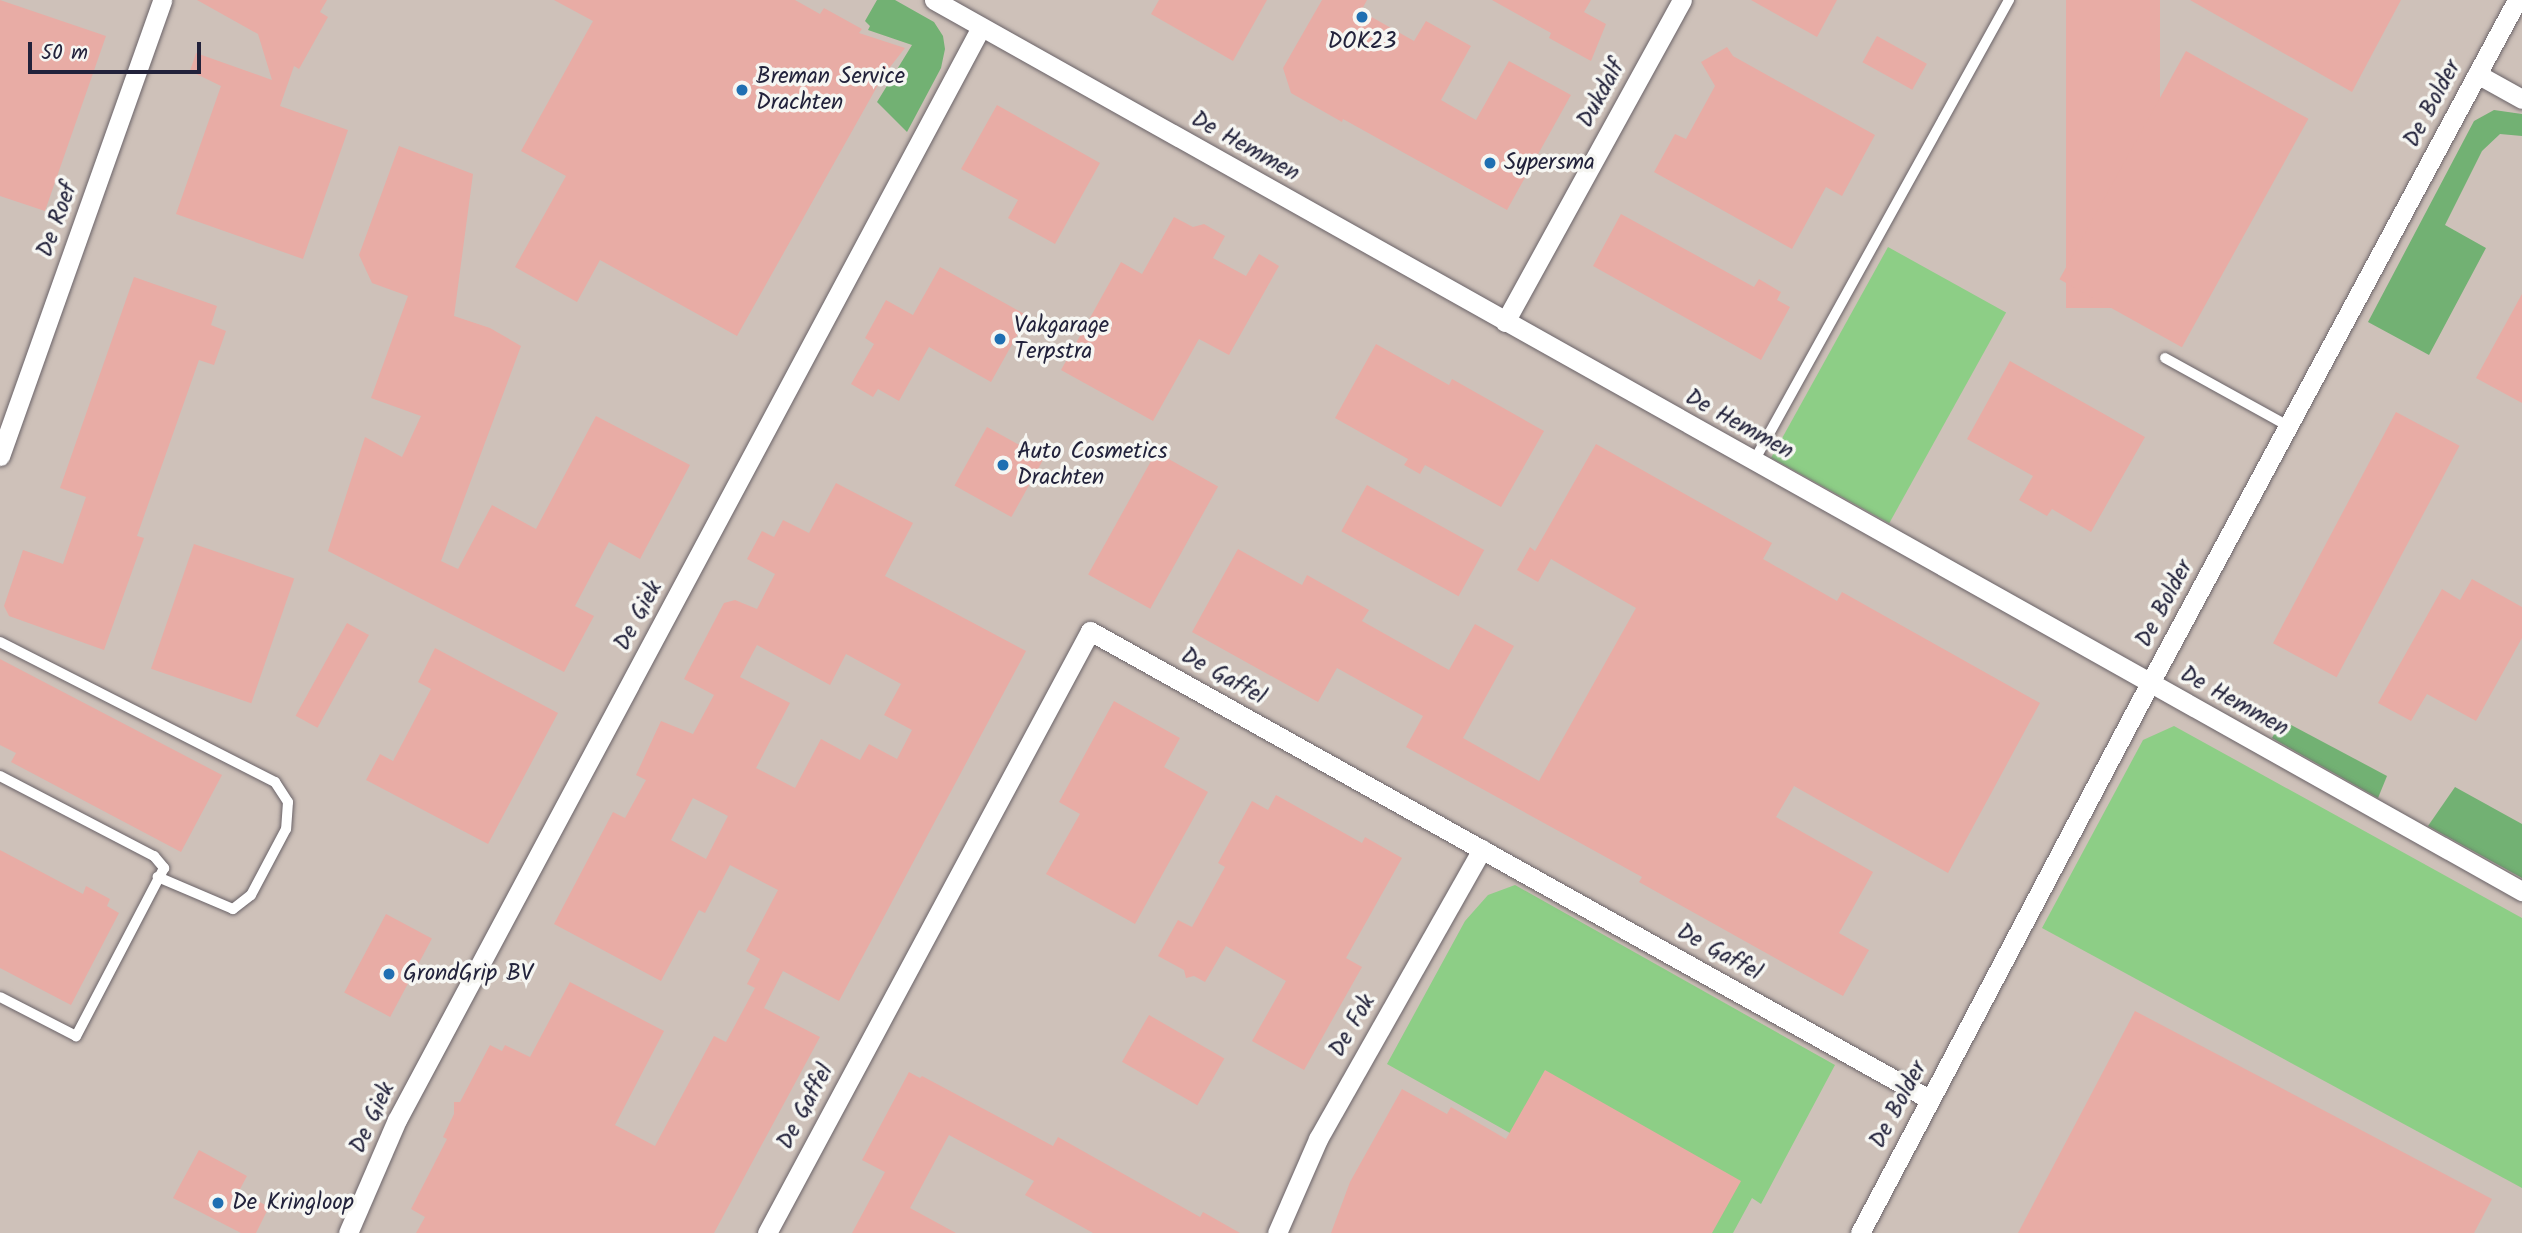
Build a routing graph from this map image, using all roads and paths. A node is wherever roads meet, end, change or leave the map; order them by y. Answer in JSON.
{"nodes":[{"id":1,"x":162,"y":0,"type":"edge"},
{"id":2,"x":933,"y":0,"type":"edge"},
{"id":3,"x":1682,"y":0,"type":"edge"},
{"id":4,"x":2009,"y":0,"type":"edge"},
{"id":5,"x":2517,"y":0,"type":"edge"},
{"id":6,"x":981,"y":27,"type":"junction"},
{"id":7,"x":2477,"y":74,"type":"junction"},
{"id":8,"x":2522,"y":99,"type":"edge"},
{"id":9,"x":1505,"y":322,"type":"junction"},
{"id":10,"x":2165,"y":358,"type":"dead end"},
{"id":11,"x":2288,"y":426,"type":"junction"},
{"id":12,"x":0,"y":456,"type":"edge"},
{"id":13,"x":1754,"y":461,"type":"junction"},
{"id":14,"x":0,"y":642,"type":"edge"},
{"id":15,"x":2150,"y":682,"type":"junction"},
{"id":16,"x":0,"y":776,"type":"edge"},
{"id":17,"x":1482,"y":849,"type":"junction"},
{"id":18,"x":158,"y":877,"type":"junction"},
{"id":19,"x":2522,"y":891,"type":"edge"},
{"id":20,"x":0,"y":997,"type":"edge"},
{"id":21,"x":1930,"y":1099,"type":"junction"},
{"id":22,"x":348,"y":1233,"type":"edge"},
{"id":23,"x":767,"y":1233,"type":"edge"},
{"id":24,"x":1277,"y":1233,"type":"edge"},
{"id":25,"x":1860,"y":1233,"type":"edge"}],
"edges":[{"from":1,"to":12,"type":"street","name":"De Roef"},
{"from":2,"to":6,"type":"street","name":"De Hemmen"},
{"from":3,"to":9,"type":"street","name":"Dukdalf"},
{"from":4,"to":13,"type":"lane"},
{"from":5,"to":7,"type":"street","name":"De Bolder"},
{"from":6,"to":9,"type":"street","name":"De Hemmen"},
{"from":6,"to":22,"type":"street","name":"De Giek"},
{"from":7,"to":8,"type":"street"},
{"from":7,"to":11,"type":"street","name":"De Bolder"},
{"from":9,"to":13,"type":"street","name":"De Hemmen"},
{"from":10,"to":11,"type":"lane"},
{"from":11,"to":15,"type":"street","name":"De Bolder"},
{"from":13,"to":15,"type":"street","name":"De Hemmen"},
{"from":14,"to":18,"type":"lane"},
{"from":15,"to":19,"type":"street","name":"De Hemmen"},
{"from":15,"to":21,"type":"street","name":"De Bolder"},
{"from":16,"to":18,"type":"lane"},
{"from":17,"to":21,"type":"street","name":"De Gaffel"},
{"from":17,"to":23,"type":"street","name":"De Gaffel"},
{"from":17,"to":24,"type":"street","name":"De Fok"},
{"from":18,"to":20,"type":"lane"},
{"from":21,"to":25,"type":"street","name":"De Bolder"}]}
